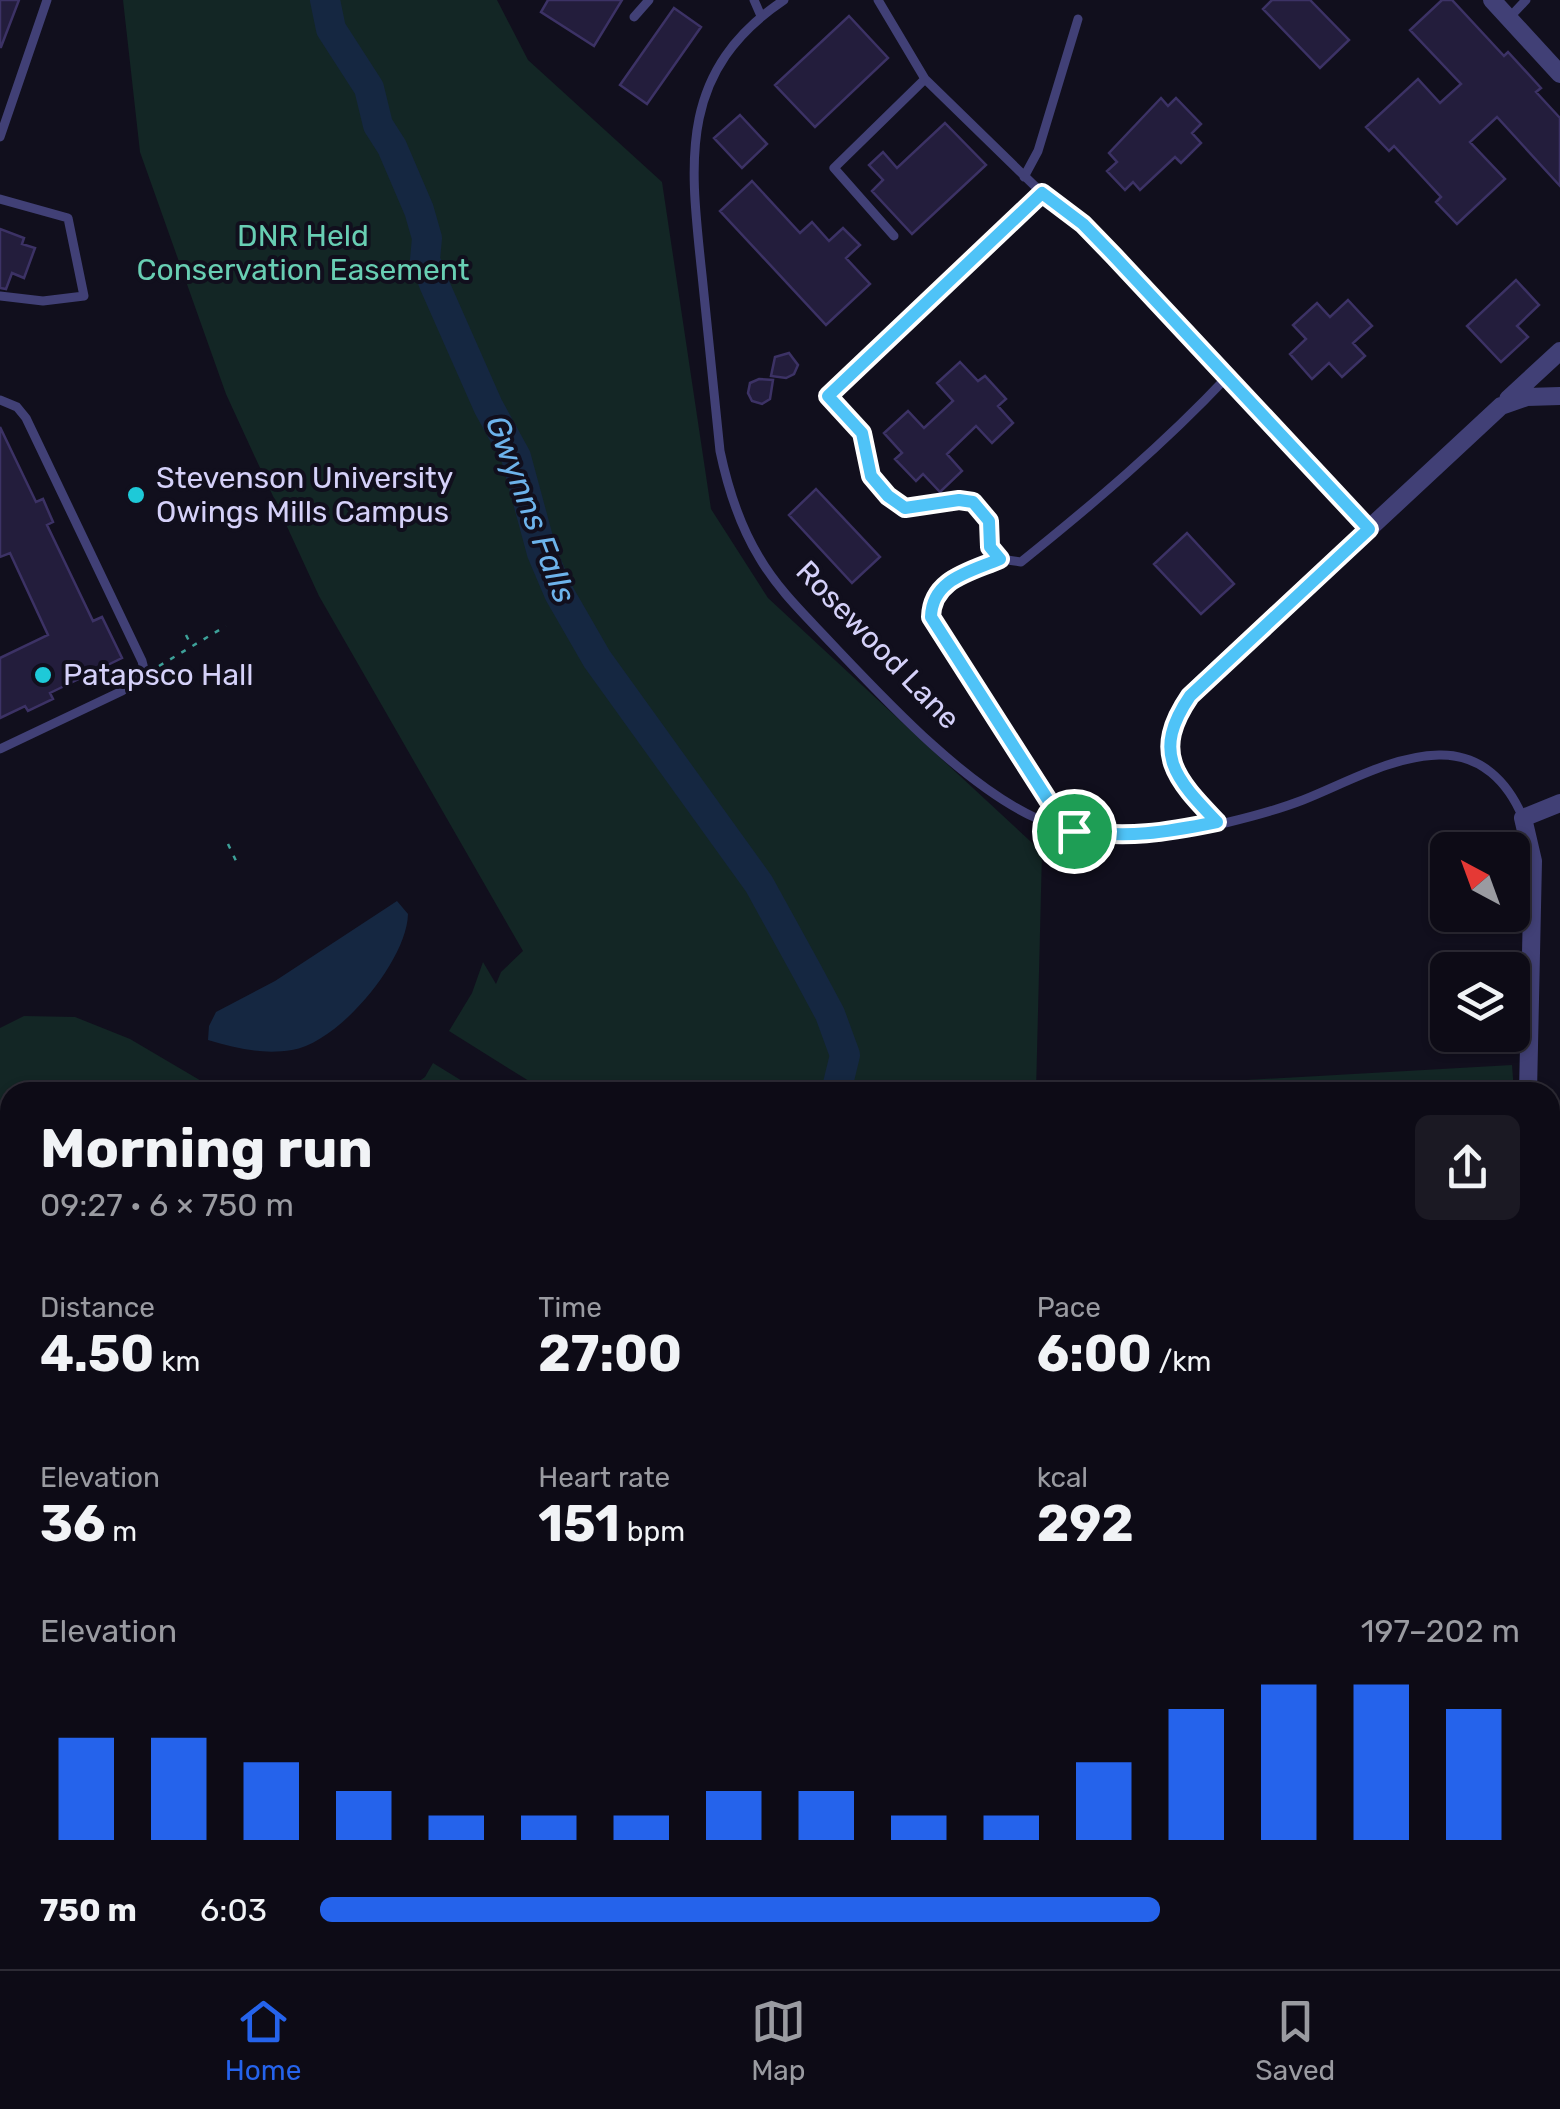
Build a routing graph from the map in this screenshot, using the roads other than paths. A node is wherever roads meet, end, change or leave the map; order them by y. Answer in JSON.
{"nodes":[{"id":1,"x":47,"y":0,"type":"edge"},
{"id":2,"x":650,"y":0,"type":"edge"},
{"id":3,"x":754,"y":0,"type":"edge"},
{"id":4,"x":784,"y":0,"type":"edge"},
{"id":5,"x":878,"y":0,"type":"edge"},
{"id":6,"x":1492,"y":0,"type":"edge"},
{"id":7,"x":1526,"y":0,"type":"edge"},
{"id":8,"x":761,"y":16,"type":"junction"},
{"id":9,"x":634,"y":17,"type":"dead end"},
{"id":10,"x":1510,"y":18,"type":"junction"},
{"id":11,"x":1078,"y":19,"type":"dead end"},
{"id":12,"x":1558,"y":69,"type":"edge"},
{"id":13,"x":925,"y":79,"type":"junction"},
{"id":14,"x":0,"y":137,"type":"edge"},
{"id":15,"x":1024,"y":177,"type":"junction"},
{"id":16,"x":1042,"y":193,"type":"junction"},
{"id":17,"x":0,"y":199,"type":"edge"},
{"id":18,"x":894,"y":236,"type":"dead end"},
{"id":19,"x":0,"y":296,"type":"edge"},
{"id":20,"x":1560,"y":351,"type":"edge"},
{"id":21,"x":1227,"y":378,"type":"junction"},
{"id":22,"x":1560,"y":396,"type":"edge"},
{"id":23,"x":0,"y":400,"type":"edge"},
{"id":24,"x":1500,"y":406,"type":"junction"},
{"id":25,"x":1369,"y":529,"type":"junction"},
{"id":26,"x":1000,"y":559,"type":"junction"},
{"id":27,"x":0,"y":749,"type":"edge"},
{"id":28,"x":1560,"y":803,"type":"edge"},
{"id":29,"x":1523,"y":818,"type":"junction"},
{"id":30,"x":1217,"y":822,"type":"junction"},
{"id":31,"x":1074,"y":831,"type":"junction"},
{"id":32,"x":1528,"y":1082,"type":"edge"}],
"edges":[{"from":1,"to":14,"type":"lane"},
{"from":2,"to":9,"type":"lane"},
{"from":3,"to":8,"type":"lane"},
{"from":4,"to":8,"type":"lane","name":"Rosewood Lane"},
{"from":5,"to":13,"type":"lane"},
{"from":6,"to":10,"type":"street"},
{"from":7,"to":10,"type":"lane"},
{"from":8,"to":31,"type":"lane","name":"Rosewood Lane"},
{"from":10,"to":12,"type":"street"},
{"from":11,"to":15,"type":"lane"},
{"from":13,"to":15,"type":"lane"},
{"from":13,"to":18,"type":"lane"},
{"from":15,"to":16,"type":"lane"},
{"from":16,"to":21,"type":"lane"},
{"from":16,"to":26,"type":"lane"},
{"from":17,"to":19,"type":"lane"},
{"from":20,"to":24,"type":"street"},
{"from":21,"to":25,"type":"lane"},
{"from":21,"to":26,"type":"lane"},
{"from":22,"to":24,"type":"street"},
{"from":23,"to":27,"type":"lane"},
{"from":24,"to":25,"type":"street"},
{"from":25,"to":30,"type":"street"},
{"from":26,"to":31,"type":"lane"},
{"from":28,"to":29,"type":"street"},
{"from":29,"to":30,"type":"lane","name":"Rosewood Lane"},
{"from":29,"to":32,"type":"street","name":"Rosewood Lane"},
{"from":30,"to":31,"type":"lane","name":"Rosewood Lane"}]}
